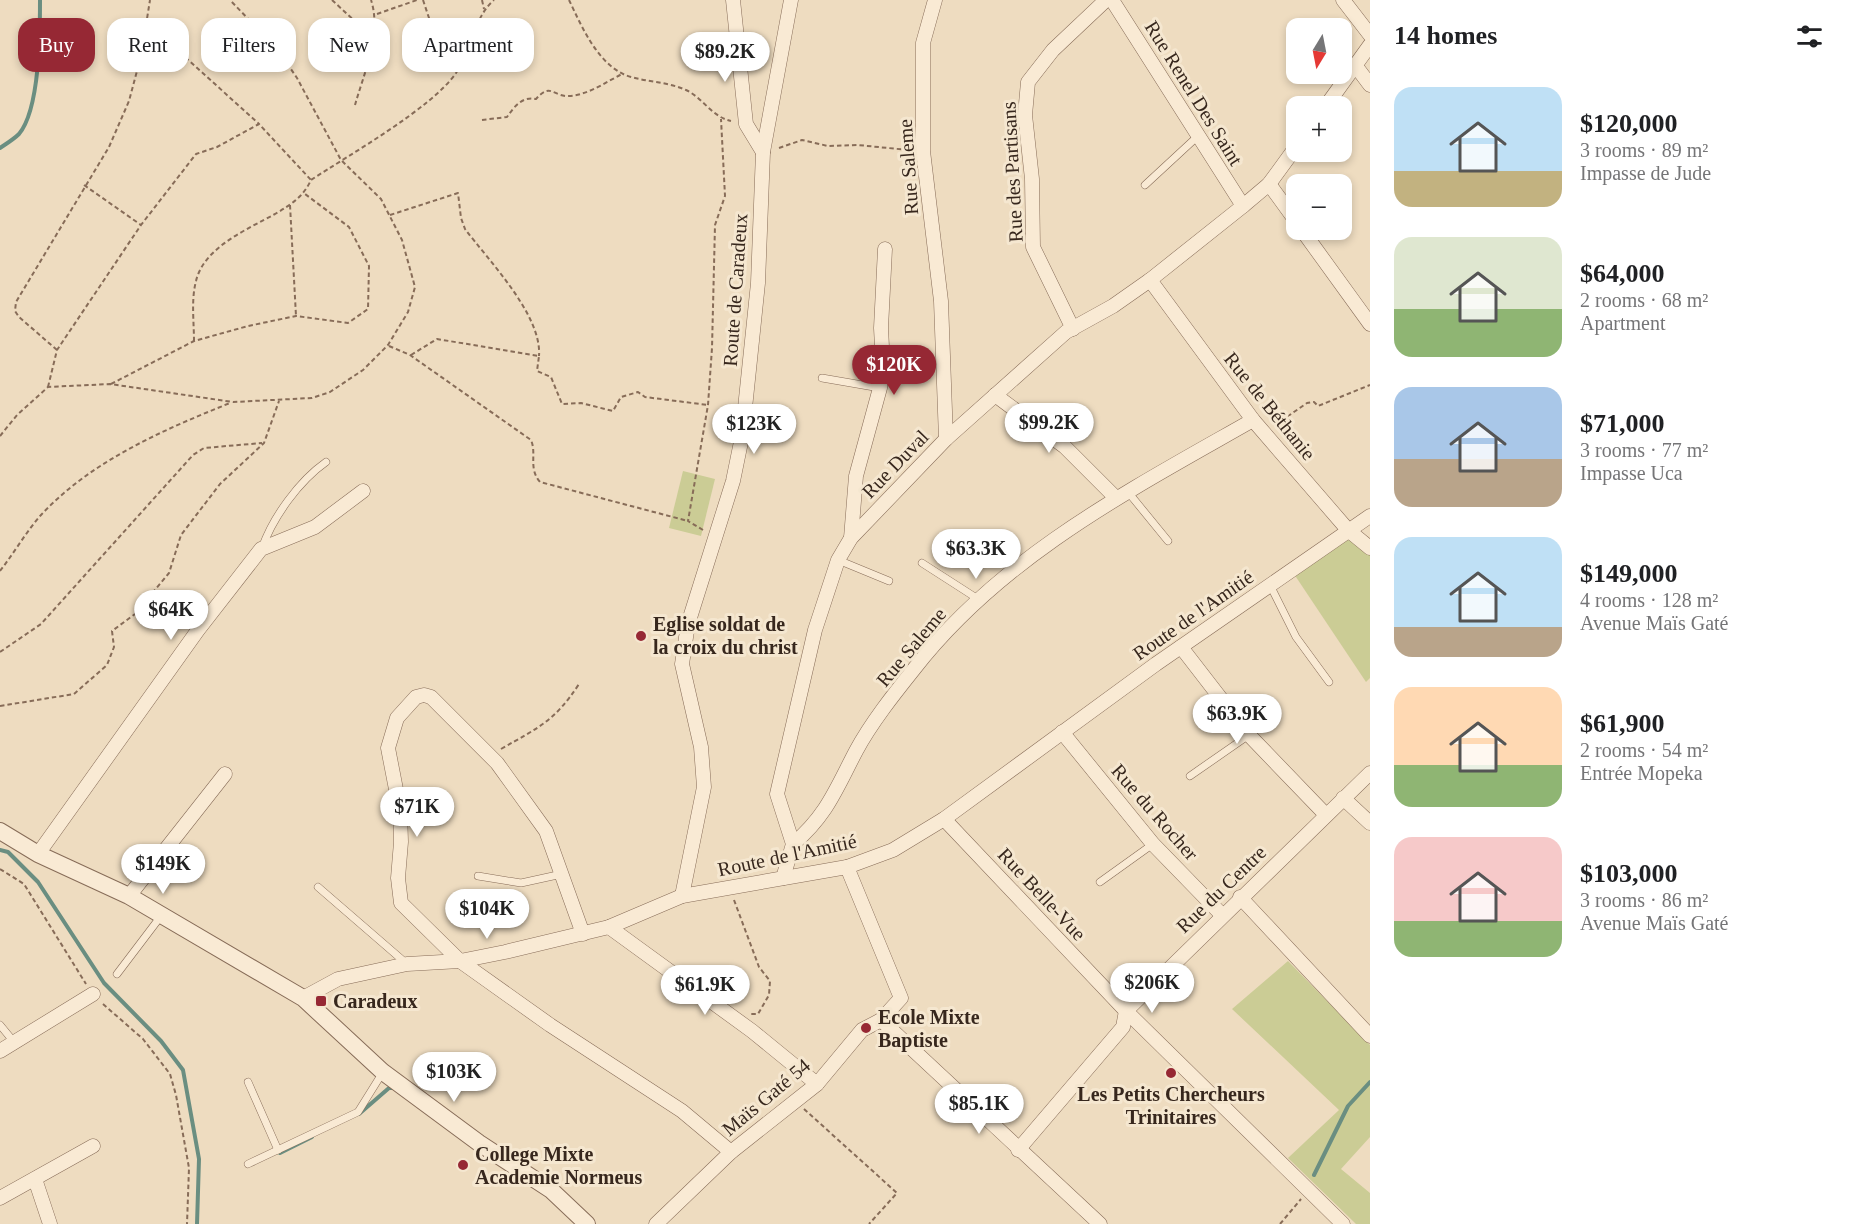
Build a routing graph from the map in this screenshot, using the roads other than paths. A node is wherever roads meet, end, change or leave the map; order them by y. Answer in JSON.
{"nodes":[{"id":1,"x":733,"y":0,"type":"edge"},
{"id":2,"x":791,"y":0,"type":"edge"},
{"id":3,"x":934,"y":0,"type":"edge"},
{"id":4,"x":1106,"y":0,"type":"edge"},
{"id":5,"x":1112,"y":0,"type":"edge"},
{"id":6,"x":1343,"y":0,"type":"edge"},
{"id":7,"x":1370,"y":35,"type":"edge"},
{"id":8,"x":1370,"y":45,"type":"edge"},
{"id":9,"x":1355,"y":65,"type":"junction"},
{"id":10,"x":1370,"y":85,"type":"edge"},
{"id":11,"x":1333,"y":96,"type":"edge"},
{"id":12,"x":1198,"y":136,"type":"junction"},
{"id":13,"x":763,"y":152,"type":"junction"},
{"id":14,"x":1286,"y":161,"type":"edge"},
{"id":15,"x":1269,"y":184,"type":"junction"},
{"id":16,"x":1145,"y":185,"type":"dead end"},
{"id":17,"x":1243,"y":206,"type":"junction"},
{"id":18,"x":1286,"y":207,"type":"edge"},
{"id":19,"x":1309,"y":240,"type":"edge"},
{"id":20,"x":885,"y":249,"type":"dead end"},
{"id":21,"x":1150,"y":280,"type":"junction"},
{"id":22,"x":1370,"y":324,"type":"edge"},
{"id":23,"x":1073,"y":328,"type":"junction"},
{"id":24,"x":822,"y":378,"type":"dead end"},
{"id":25,"x":880,"y":388,"type":"junction"},
{"id":26,"x":995,"y":395,"type":"junction"},
{"id":27,"x":1257,"y":425,"type":"junction"},
{"id":28,"x":946,"y":439,"type":"junction"},
{"id":29,"x":326,"y":462,"type":"dead end"},
{"id":30,"x":363,"y":491,"type":"dead end"},
{"id":31,"x":1121,"y":494,"type":"junction"},
{"id":32,"x":1370,"y":516,"type":"edge"},
{"id":33,"x":1348,"y":530,"type":"junction"},
{"id":34,"x":851,"y":538,"type":"junction"},
{"id":35,"x":1168,"y":541,"type":"dead end"},
{"id":36,"x":1370,"y":548,"type":"edge"},
{"id":37,"x":261,"y":549,"type":"junction"},
{"id":38,"x":838,"y":560,"type":"junction"},
{"id":39,"x":922,"y":563,"type":"dead end"},
{"id":40,"x":889,"y":580,"type":"dead end"},
{"id":41,"x":1270,"y":585,"type":"junction"},
{"id":42,"x":978,"y":598,"type":"junction"},
{"id":43,"x":1181,"y":647,"type":"junction"},
{"id":44,"x":1329,"y":682,"type":"dead end"},
{"id":45,"x":1062,"y":732,"type":"junction"},
{"id":46,"x":1249,"y":735,"type":"junction"},
{"id":47,"x":1370,"y":773,"type":"edge"},
{"id":48,"x":225,"y":774,"type":"dead end"},
{"id":49,"x":1190,"y":776,"type":"dead end"},
{"id":50,"x":1343,"y":798,"type":"junction"},
{"id":51,"x":1326,"y":815,"type":"junction"},
{"id":52,"x":944,"y":819,"type":"junction"},
{"id":53,"x":1370,"y":823,"type":"edge"},
{"id":54,"x":0,"y":831,"type":"edge"},
{"id":55,"x":793,"y":844,"type":"junction"},
{"id":56,"x":1153,"y":844,"type":"junction"},
{"id":57,"x":38,"y":854,"type":"junction"},
{"id":58,"x":847,"y":867,"type":"junction"},
{"id":59,"x":562,"y":874,"type":"junction"},
{"id":60,"x":478,"y":876,"type":"dead end"},
{"id":61,"x":783,"y":878,"type":"junction"},
{"id":62,"x":1100,"y":882,"type":"dead end"},
{"id":63,"x":318,"y":887,"type":"dead end"},
{"id":64,"x":129,"y":896,"type":"junction"},
{"id":65,"x":682,"y":896,"type":"junction"},
{"id":66,"x":1240,"y":897,"type":"junction"},
{"id":67,"x":162,"y":915,"type":"junction"},
{"id":68,"x":1222,"y":915,"type":"junction"},
{"id":69,"x":609,"y":927,"type":"junction"},
{"id":70,"x":583,"y":934,"type":"junction"},
{"id":71,"x":459,"y":961,"type":"junction"},
{"id":72,"x":407,"y":964,"type":"junction"},
{"id":73,"x":117,"y":974,"type":"dead end"},
{"id":74,"x":93,"y":994,"type":"road end"},
{"id":75,"x":303,"y":998,"type":"junction"},
{"id":76,"x":1126,"y":1011,"type":"junction"},
{"id":77,"x":881,"y":1020,"type":"junction"},
{"id":78,"x":0,"y":1025,"type":"edge"},
{"id":79,"x":1370,"y":1036,"type":"edge"},
{"id":80,"x":14,"y":1042,"type":"junction"},
{"id":81,"x":0,"y":1051,"type":"edge"},
{"id":82,"x":383,"y":1072,"type":"junction"},
{"id":83,"x":248,"y":1082,"type":"dead end"},
{"id":84,"x":817,"y":1084,"type":"junction"},
{"id":85,"x":93,"y":1146,"type":"dead end"},
{"id":86,"x":278,"y":1150,"type":"junction"},
{"id":87,"x":1018,"y":1150,"type":"junction"},
{"id":88,"x":731,"y":1152,"type":"junction"},
{"id":89,"x":248,"y":1164,"type":"dead end"},
{"id":90,"x":35,"y":1179,"type":"junction"},
{"id":91,"x":0,"y":1198,"type":"edge"},
{"id":92,"x":50,"y":1224,"type":"edge"},
{"id":93,"x":587,"y":1224,"type":"edge"},
{"id":94,"x":656,"y":1224,"type":"edge"},
{"id":95,"x":1100,"y":1224,"type":"edge"},
{"id":96,"x":1343,"y":1224,"type":"edge"}],
"edges":[{"from":1,"to":13,"type":"street"},
{"from":2,"to":13,"type":"street","name":"Route de Caradeux"},
{"from":3,"to":28,"type":"street","name":"Rue Saleme"},
{"from":4,"to":23,"type":"street","name":"Rue des Partisans"},
{"from":5,"to":12,"type":"street","name":"Rue Renel Des Saint"},
{"from":6,"to":7,"type":"street"},
{"from":8,"to":9,"type":"street"},
{"from":9,"to":10,"type":"street"},
{"from":9,"to":11,"type":"street"},
{"from":12,"to":16,"type":"lane"},
{"from":12,"to":17,"type":"street","name":"Rue Renel Des Saint"},
{"from":13,"to":65,"type":"street","name":"Route de Caradeux"},
{"from":14,"to":15,"type":"street","name":"Rue Duval"},
{"from":15,"to":17,"type":"street","name":"Rue Duval"},
{"from":15,"to":18,"type":"street"},
{"from":17,"to":21,"type":"street","name":"Rue Duval"},
{"from":19,"to":22,"type":"street"},
{"from":20,"to":25,"type":"street"},
{"from":21,"to":23,"type":"street","name":"Rue Duval"},
{"from":21,"to":27,"type":"street","name":"Rue de Béthanie"},
{"from":23,"to":26,"type":"street","name":"Rue Duval"},
{"from":24,"to":25,"type":"lane"},
{"from":25,"to":34,"type":"street"},
{"from":26,"to":28,"type":"street","name":"Rue Duval"},
{"from":26,"to":31,"type":"street"},
{"from":27,"to":31,"type":"street","name":"Rue Saleme"},
{"from":27,"to":33,"type":"street","name":"Rue de Béthanie"},
{"from":28,"to":34,"type":"street","name":"Rue Duval"},
{"from":29,"to":37,"type":"lane"},
{"from":30,"to":37,"type":"street"},
{"from":31,"to":35,"type":"lane"},
{"from":31,"to":42,"type":"street","name":"Rue Saleme"},
{"from":32,"to":33,"type":"street","name":"Route de l'Amitié"},
{"from":33,"to":36,"type":"street","name":"Rue de Béthanie"},
{"from":33,"to":41,"type":"street","name":"Route de l'Amitié"},
{"from":34,"to":38,"type":"street","name":"Rue Duval"},
{"from":37,"to":57,"type":"street"},
{"from":38,"to":40,"type":"lane"},
{"from":38,"to":55,"type":"street","name":"Rue Duval"},
{"from":39,"to":42,"type":"lane"},
{"from":41,"to":43,"type":"street","name":"Route de l'Amitié"},
{"from":41,"to":44,"type":"lane"},
{"from":42,"to":55,"type":"street","name":"Rue Saleme"},
{"from":43,"to":45,"type":"street","name":"Route de l'Amitié"},
{"from":43,"to":46,"type":"street"},
{"from":45,"to":52,"type":"street","name":"Route de l'Amitié"},
{"from":45,"to":56,"type":"street","name":"Rue du Rocher"},
{"from":46,"to":49,"type":"lane"},
{"from":46,"to":51,"type":"street"},
{"from":47,"to":50,"type":"street","name":"Rue du Centre"},
{"from":48,"to":64,"type":"street"},
{"from":50,"to":51,"type":"street","name":"Rue du Centre"},
{"from":50,"to":53,"type":"street"},
{"from":51,"to":66,"type":"street","name":"Rue du Centre"},
{"from":52,"to":58,"type":"street","name":"Route de l'Amitié"},
{"from":52,"to":76,"type":"street","name":"Rue Belle-Vue"},
{"from":54,"to":57,"type":"street"},
{"from":55,"to":61,"type":"street"},
{"from":56,"to":62,"type":"lane"},
{"from":56,"to":68,"type":"street","name":"Rue du Rocher"},
{"from":57,"to":64,"type":"street"},
{"from":58,"to":61,"type":"street","name":"Route de l'Amitié"},
{"from":58,"to":77,"type":"street","name":"Maïs Gaté 54"},
{"from":59,"to":60,"type":"lane"},
{"from":59,"to":70,"type":"street"},
{"from":59,"to":71,"type":"street"},
{"from":61,"to":65,"type":"street","name":"Route de l'Amitié"},
{"from":63,"to":72,"type":"lane"},
{"from":64,"to":67,"type":"street"},
{"from":65,"to":69,"type":"street","name":"Route de l'Amitié"},
{"from":66,"to":68,"type":"street","name":"Rue du Centre"},
{"from":66,"to":79,"type":"street"},
{"from":67,"to":73,"type":"lane"},
{"from":67,"to":75,"type":"street"},
{"from":68,"to":76,"type":"street","name":"Rue du Centre"},
{"from":69,"to":70,"type":"street","name":"Route de l'Amitié"},
{"from":69,"to":84,"type":"street"},
{"from":70,"to":71,"type":"street","name":"Route de l'Amitié"},
{"from":71,"to":72,"type":"street","name":"Route de l'Amitié"},
{"from":71,"to":88,"type":"street"},
{"from":72,"to":75,"type":"street","name":"Route de l'Amitié"},
{"from":74,"to":80,"type":"street"},
{"from":75,"to":82,"type":"street"},
{"from":76,"to":87,"type":"street","name":"Rue du Centre"},
{"from":76,"to":96,"type":"street","name":"Rue Belle-Vue"},
{"from":77,"to":84,"type":"street","name":"Maïs Gaté 54"},
{"from":77,"to":87,"type":"street"},
{"from":78,"to":80,"type":"lane"},
{"from":80,"to":81,"type":"street"},
{"from":82,"to":86,"type":"lane"},
{"from":82,"to":93,"type":"street"},
{"from":83,"to":86,"type":"lane"},
{"from":84,"to":88,"type":"street","name":"Maïs Gaté 54"},
{"from":85,"to":90,"type":"street"},
{"from":86,"to":89,"type":"lane"},
{"from":87,"to":95,"type":"street"},
{"from":88,"to":94,"type":"street","name":"Maïs Gaté 54"},
{"from":90,"to":91,"type":"street"},
{"from":90,"to":92,"type":"street"}]}
